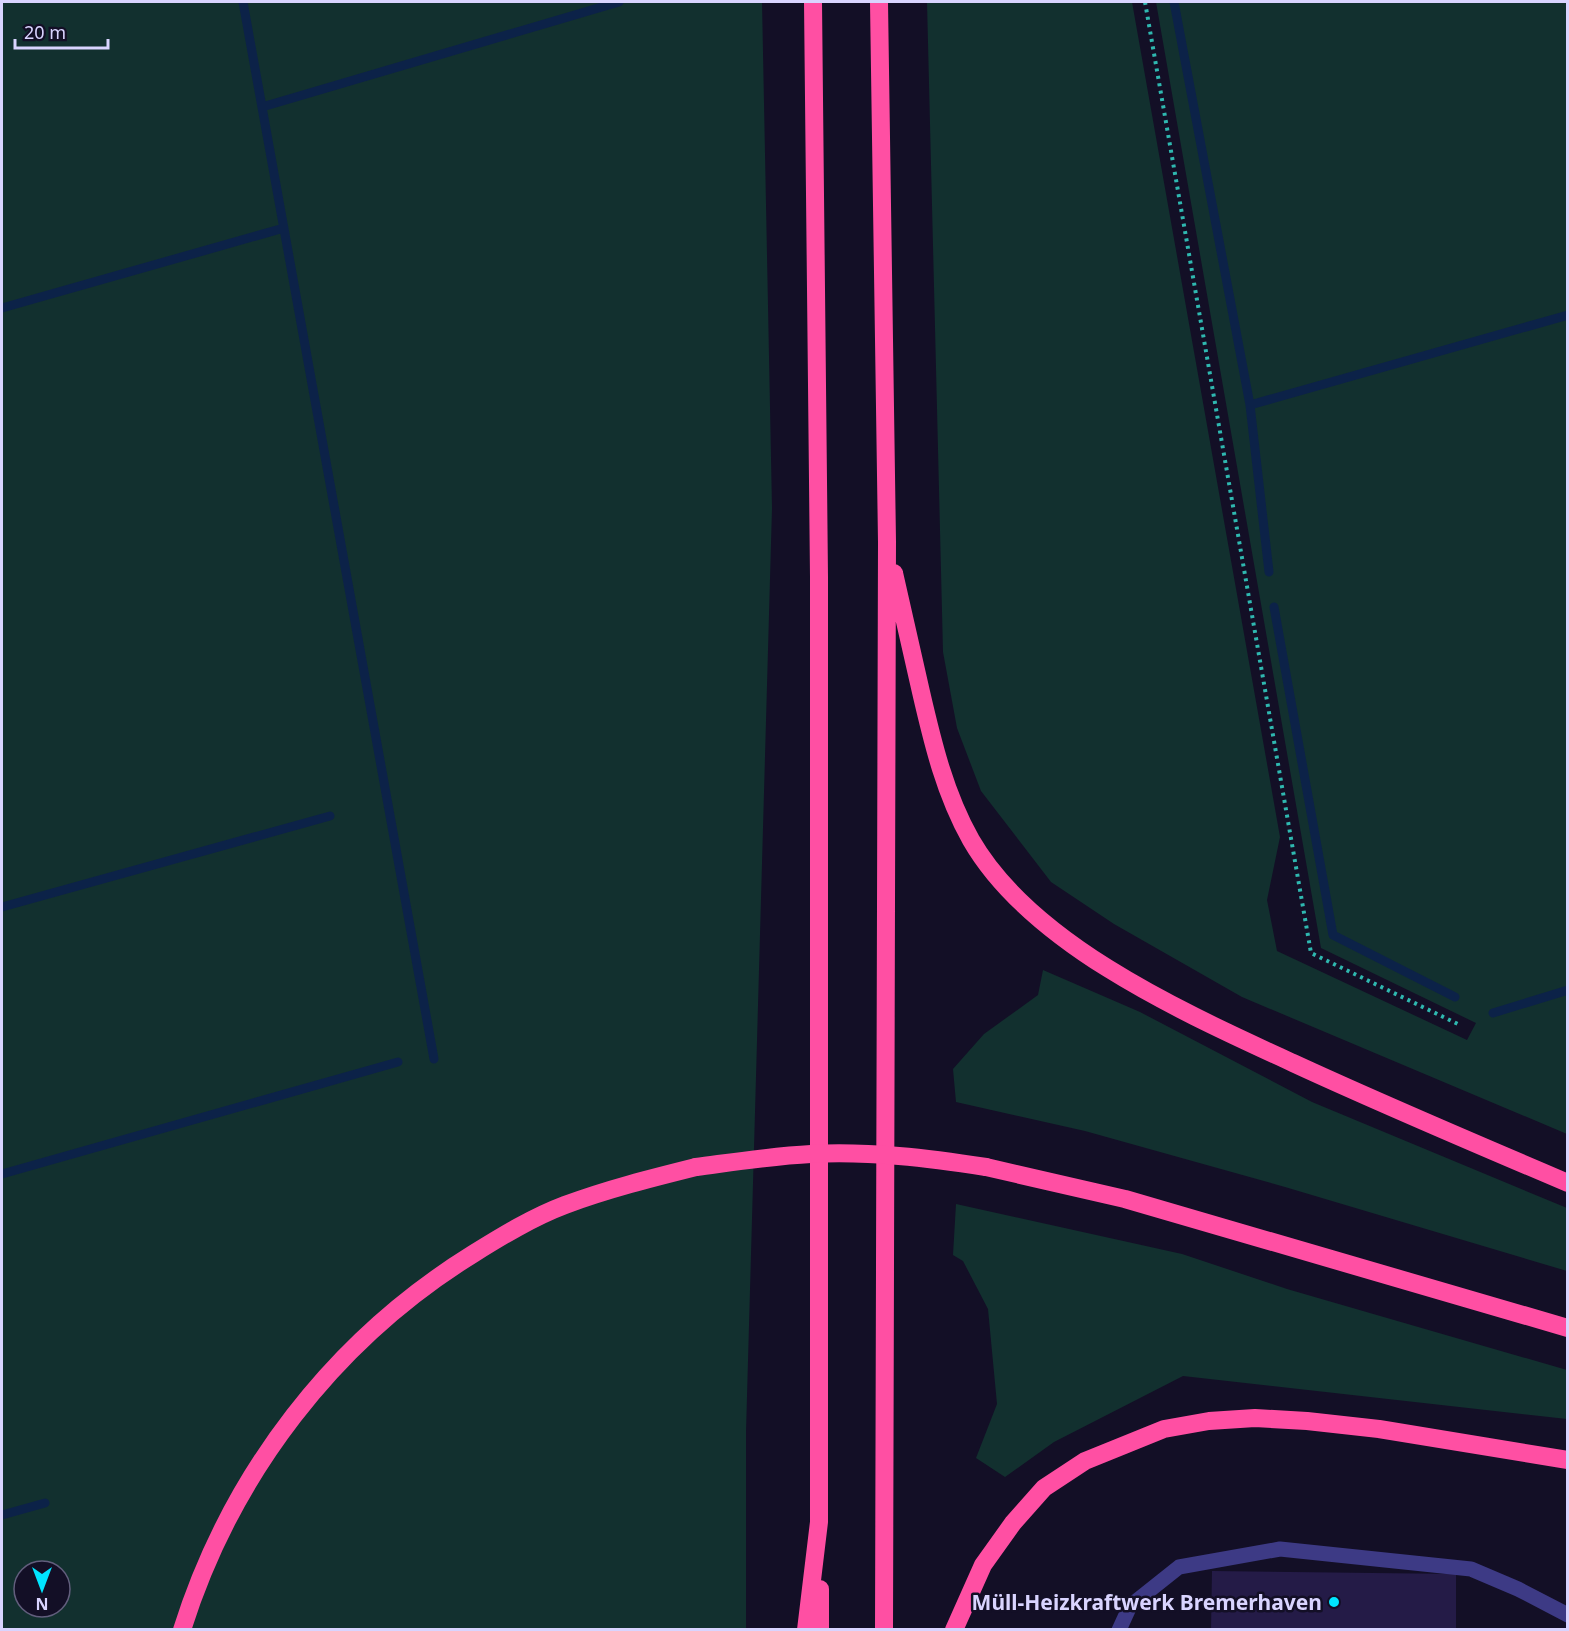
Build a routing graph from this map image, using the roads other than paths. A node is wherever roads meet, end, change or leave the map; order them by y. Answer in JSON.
{"nodes":[{"id":1,"x":813,"y":2,"type":"edge"},
{"id":2,"x":879,"y":2,"type":"edge"},
{"id":3,"x":887,"y":542,"type":"junction"},
{"id":4,"x":1568,"y":1183,"type":"edge"},
{"id":5,"x":1568,"y":1328,"type":"edge"},
{"id":6,"x":1568,"y":1460,"type":"edge"},
{"id":7,"x":819,"y":1522,"type":"junction"},
{"id":8,"x":1568,"y":1615,"type":"edge"},
{"id":9,"x":182,"y":1629,"type":"edge"},
{"id":10,"x":806,"y":1629,"type":"edge"},
{"id":11,"x":820,"y":1629,"type":"edge"},
{"id":12,"x":884,"y":1629,"type":"edge"},
{"id":13,"x":954,"y":1629,"type":"edge"},
{"id":14,"x":1119,"y":1629,"type":"edge"}],
"edges":[{"from":1,"to":7,"type":"highway"},
{"from":2,"to":3,"type":"highway"},
{"from":3,"to":4,"type":"highway"},
{"from":3,"to":12,"type":"highway"},
{"from":5,"to":9,"type":"highway","bridge":true},
{"from":6,"to":13,"type":"highway"},
{"from":7,"to":10,"type":"highway"},
{"from":7,"to":11,"type":"highway"},
{"from":8,"to":14,"type":"lane"}]}
